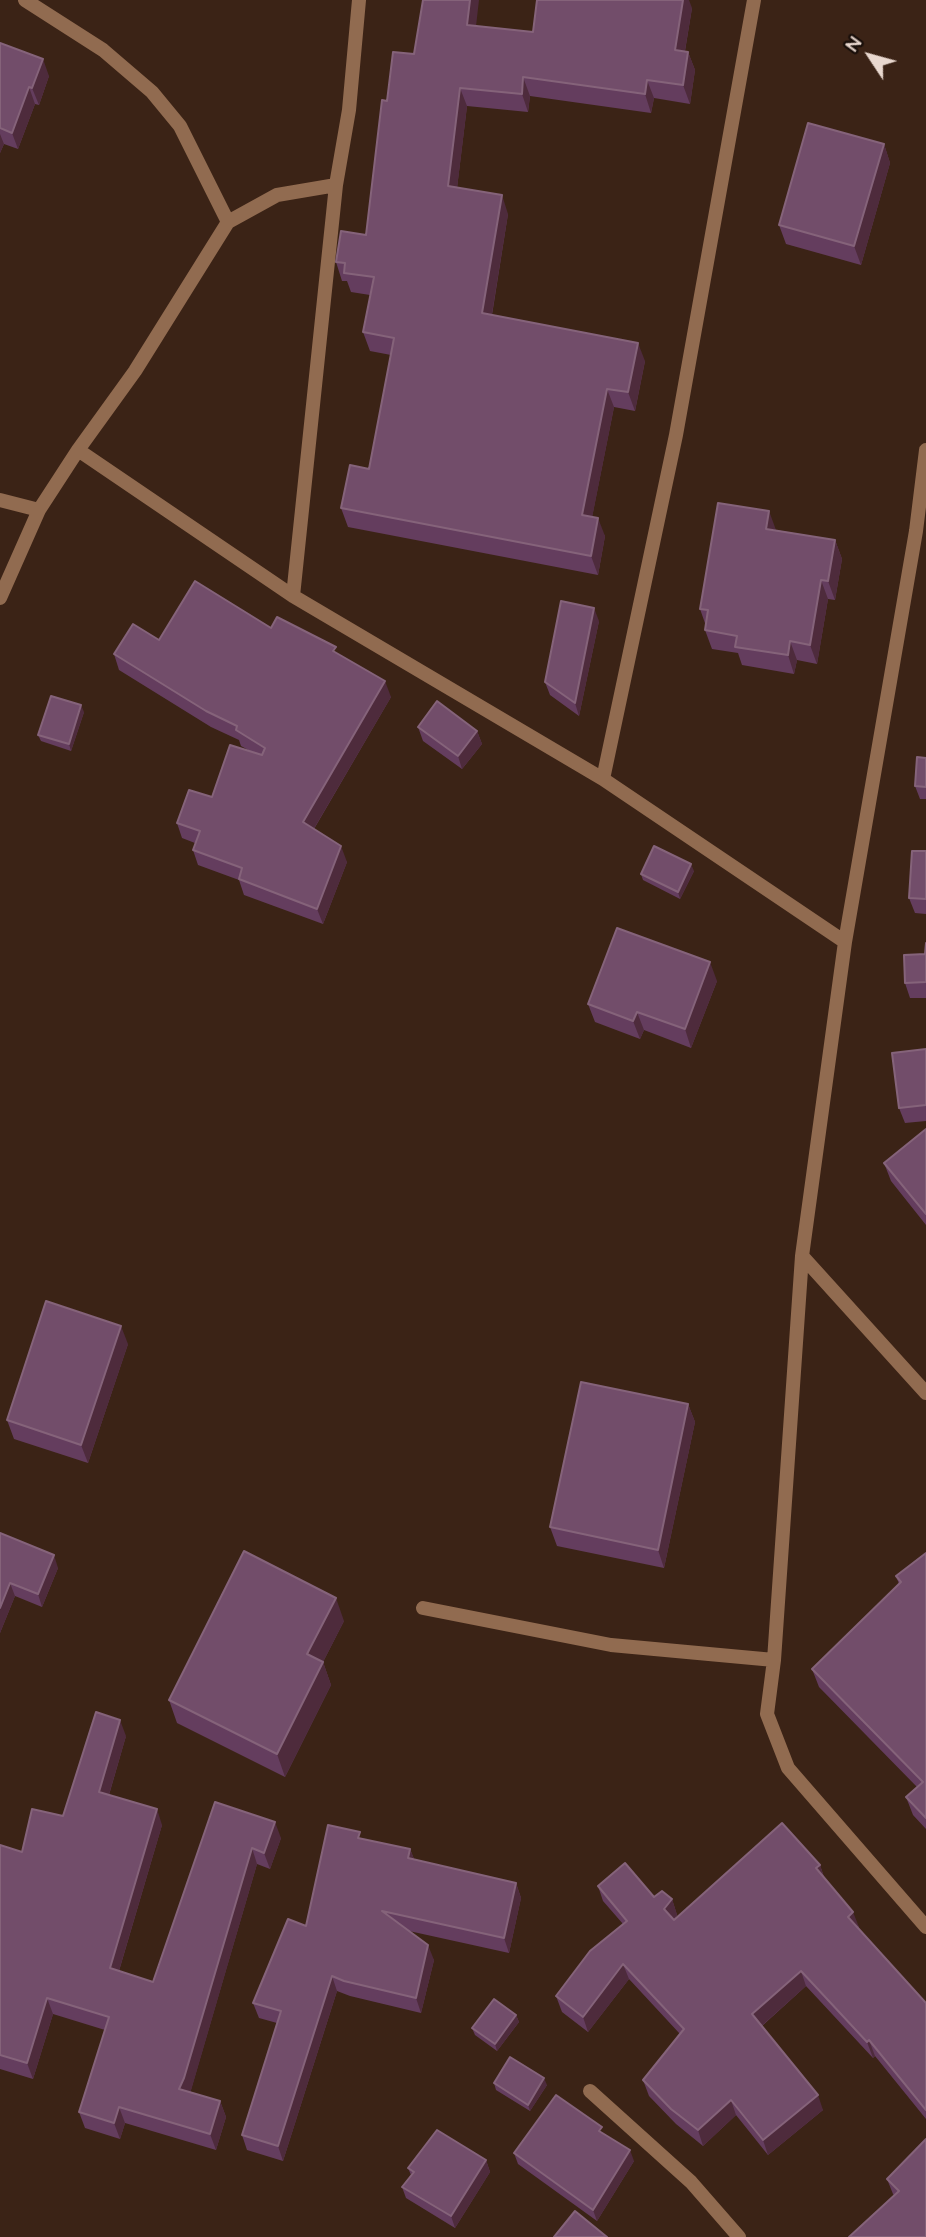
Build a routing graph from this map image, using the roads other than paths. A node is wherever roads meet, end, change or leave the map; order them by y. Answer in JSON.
{"nodes":[{"id":1,"x":25,"y":0,"type":"edge"},
{"id":2,"x":359,"y":0,"type":"edge"},
{"id":3,"x":754,"y":0,"type":"edge"},
{"id":4,"x":336,"y":185,"type":"junction"},
{"id":5,"x":228,"y":222,"type":"junction"},
{"id":6,"x":78,"y":450,"type":"junction"},
{"id":7,"x":926,"y":450,"type":"edge"},
{"id":8,"x":0,"y":500,"type":"edge"},
{"id":9,"x":39,"y":510,"type":"junction"},
{"id":10,"x":293,"y":596,"type":"junction"},
{"id":11,"x":0,"y":598,"type":"edge"},
{"id":12,"x":603,"y":779,"type":"junction"},
{"id":13,"x":845,"y":942,"type":"junction"},
{"id":14,"x":802,"y":1256,"type":"junction"},
{"id":15,"x":926,"y":1393,"type":"edge"},
{"id":16,"x":423,"y":1608,"type":"dead end"},
{"id":17,"x":774,"y":1660,"type":"junction"},
{"id":18,"x":926,"y":1927,"type":"edge"},
{"id":19,"x":590,"y":2091,"type":"dead end"},
{"id":20,"x":739,"y":2237,"type":"edge"}],
"edges":[{"from":1,"to":5,"type":"street"},
{"from":2,"to":4,"type":"street"},
{"from":3,"to":12,"type":"street"},
{"from":4,"to":5,"type":"street"},
{"from":4,"to":10,"type":"street"},
{"from":5,"to":6,"type":"street"},
{"from":6,"to":9,"type":"street"},
{"from":6,"to":10,"type":"street"},
{"from":7,"to":13,"type":"street"},
{"from":8,"to":9,"type":"street"},
{"from":9,"to":11,"type":"street"},
{"from":10,"to":12,"type":"street"},
{"from":12,"to":13,"type":"street"},
{"from":13,"to":14,"type":"street"},
{"from":14,"to":15,"type":"street"},
{"from":14,"to":17,"type":"street"},
{"from":16,"to":17,"type":"street"},
{"from":17,"to":18,"type":"street"},
{"from":19,"to":20,"type":"street"}]}
